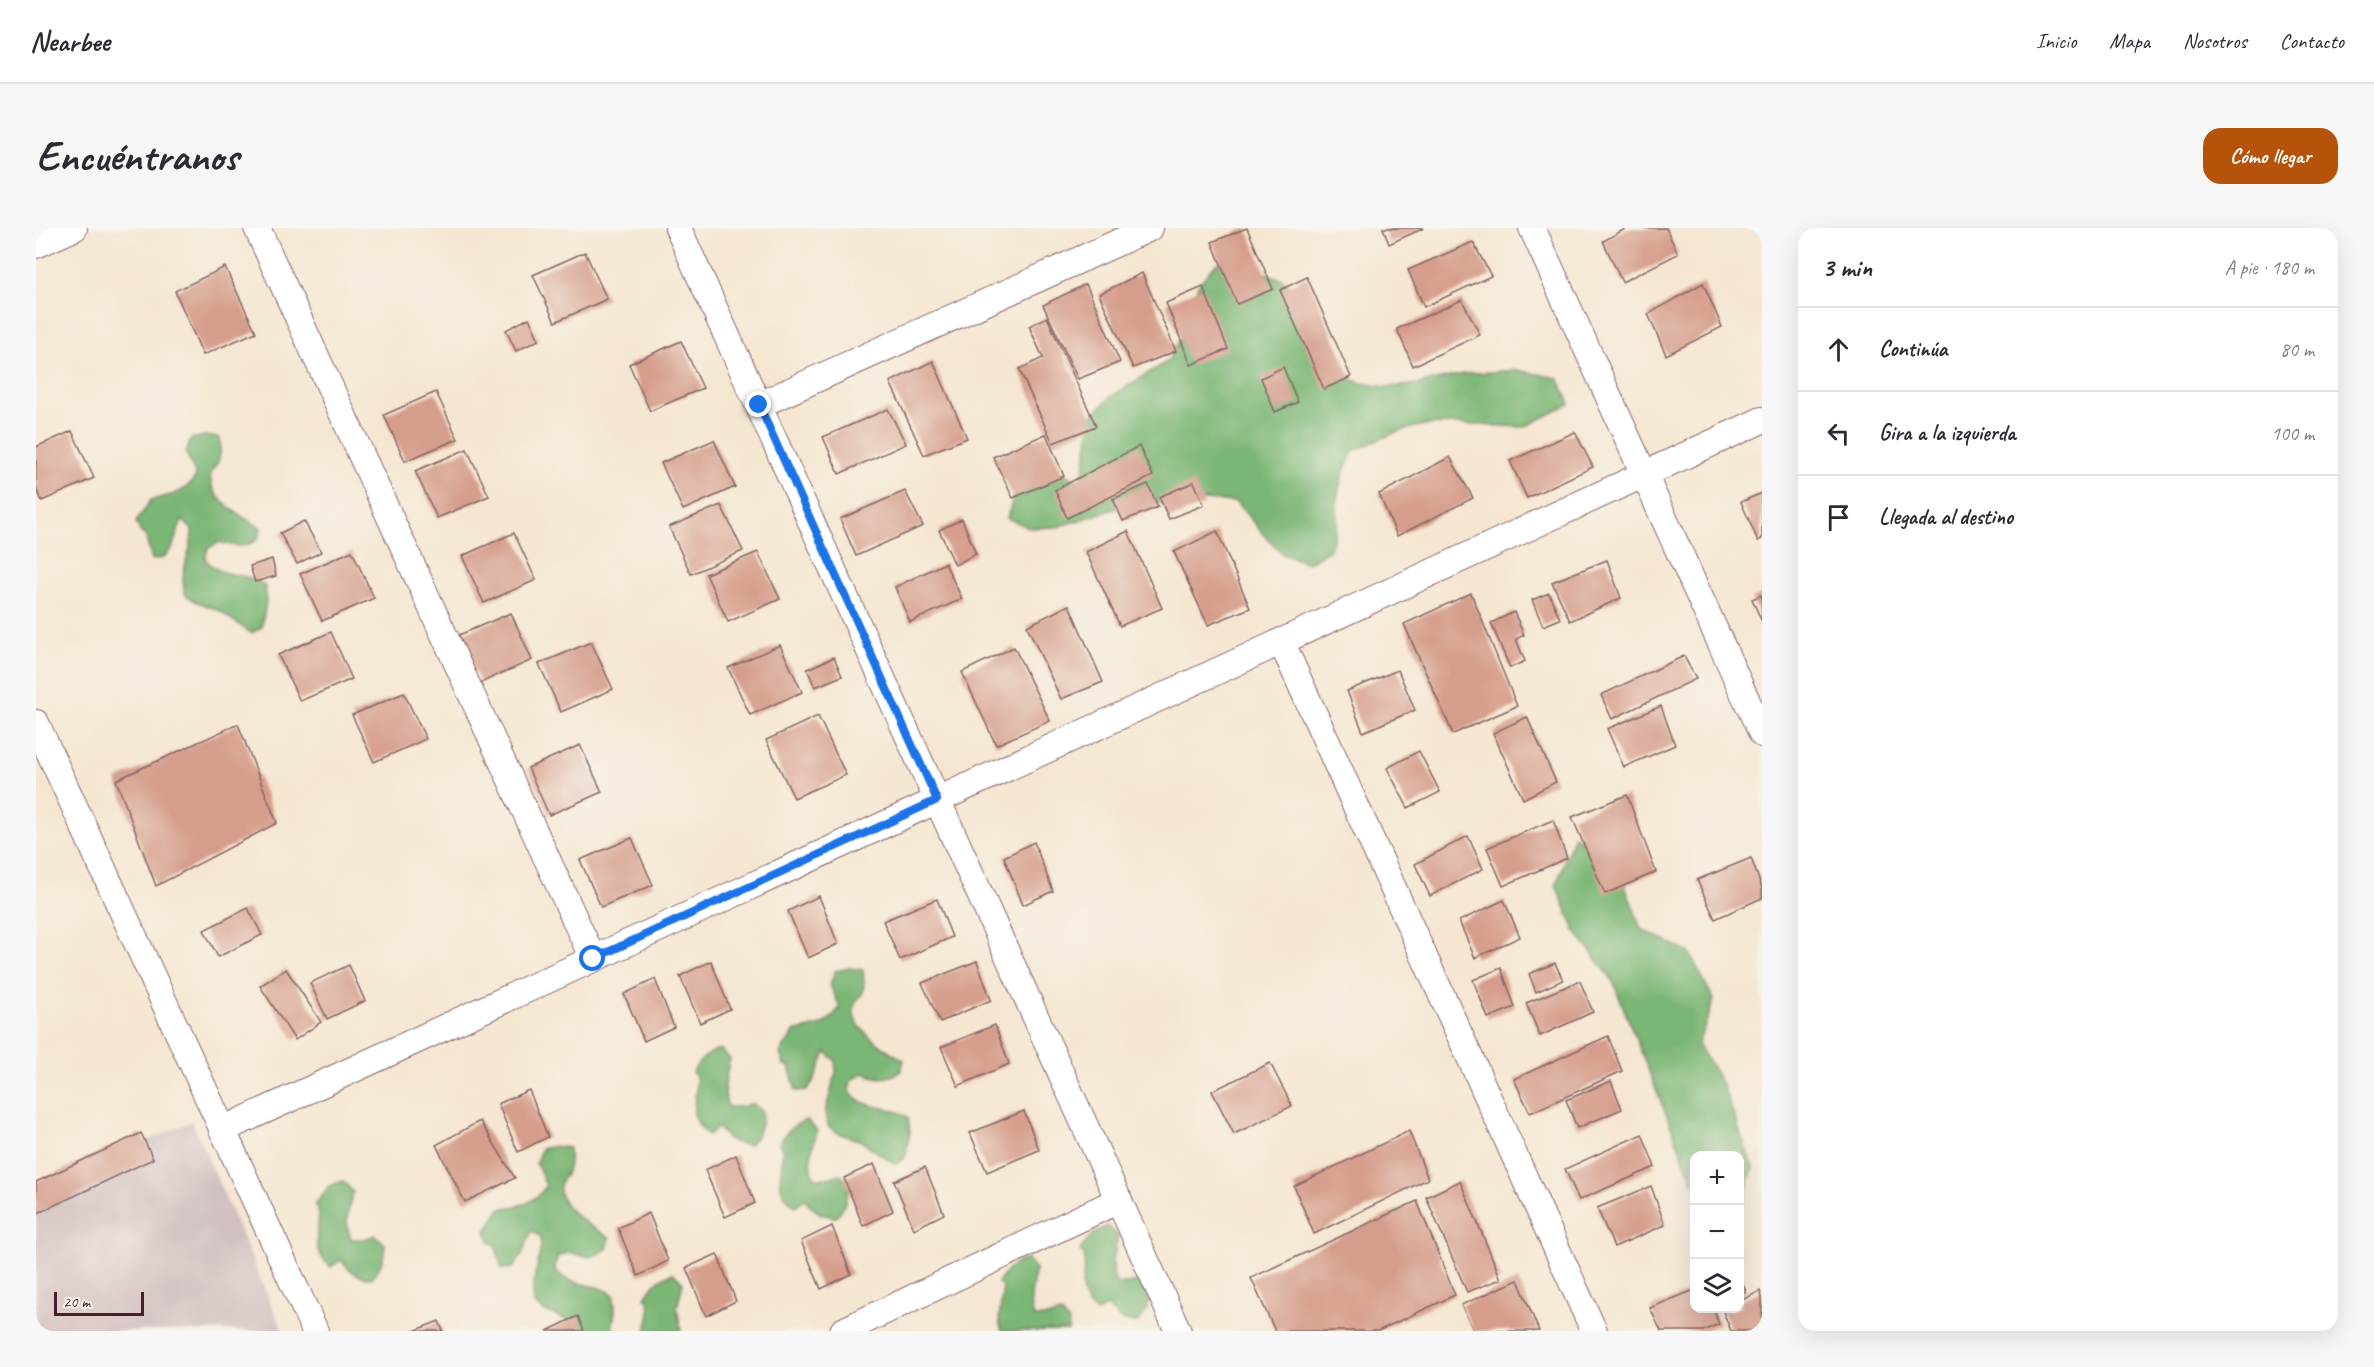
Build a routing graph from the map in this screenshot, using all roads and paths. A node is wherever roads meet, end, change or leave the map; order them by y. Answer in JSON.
{"nodes":[{"id":1,"x":74,"y":228,"type":"edge"},
{"id":2,"x":256,"y":228,"type":"edge"},
{"id":3,"x":678,"y":228,"type":"edge"},
{"id":4,"x":1150,"y":228,"type":"edge"},
{"id":5,"x":1532,"y":228,"type":"edge"},
{"id":6,"x":36,"y":245,"type":"edge"},
{"id":7,"x":759,"y":405,"type":"junction"},
{"id":8,"x":1762,"y":420,"type":"edge"},
{"id":9,"x":1644,"y":474,"type":"junction"},
{"id":10,"x":1281,"y":641,"type":"junction"},
{"id":11,"x":36,"y":723,"type":"edge"},
{"id":12,"x":1762,"y":734,"type":"edge"},
{"id":13,"x":937,"y":800,"type":"junction"},
{"id":14,"x":593,"y":959,"type":"junction"},
{"id":15,"x":222,"y":1130,"type":"junction"},
{"id":16,"x":1119,"y":1200,"type":"junction"},
{"id":17,"x":315,"y":1331,"type":"edge"},
{"id":18,"x":843,"y":1331,"type":"edge"},
{"id":19,"x":1178,"y":1331,"type":"edge"},
{"id":20,"x":1594,"y":1331,"type":"edge"}],
"edges":[{"from":1,"to":6,"type":"street"},
{"from":2,"to":14,"type":"street"},
{"from":3,"to":7,"type":"street"},
{"from":4,"to":7,"type":"street"},
{"from":5,"to":9,"type":"street"},
{"from":7,"to":13,"type":"street"},
{"from":8,"to":9,"type":"street"},
{"from":9,"to":10,"type":"street"},
{"from":9,"to":12,"type":"street"},
{"from":10,"to":13,"type":"street"},
{"from":10,"to":20,"type":"street"},
{"from":11,"to":15,"type":"street"},
{"from":13,"to":14,"type":"street"},
{"from":13,"to":16,"type":"street"},
{"from":14,"to":15,"type":"street"},
{"from":15,"to":17,"type":"street"},
{"from":16,"to":18,"type":"street"},
{"from":16,"to":19,"type":"street"}]}
